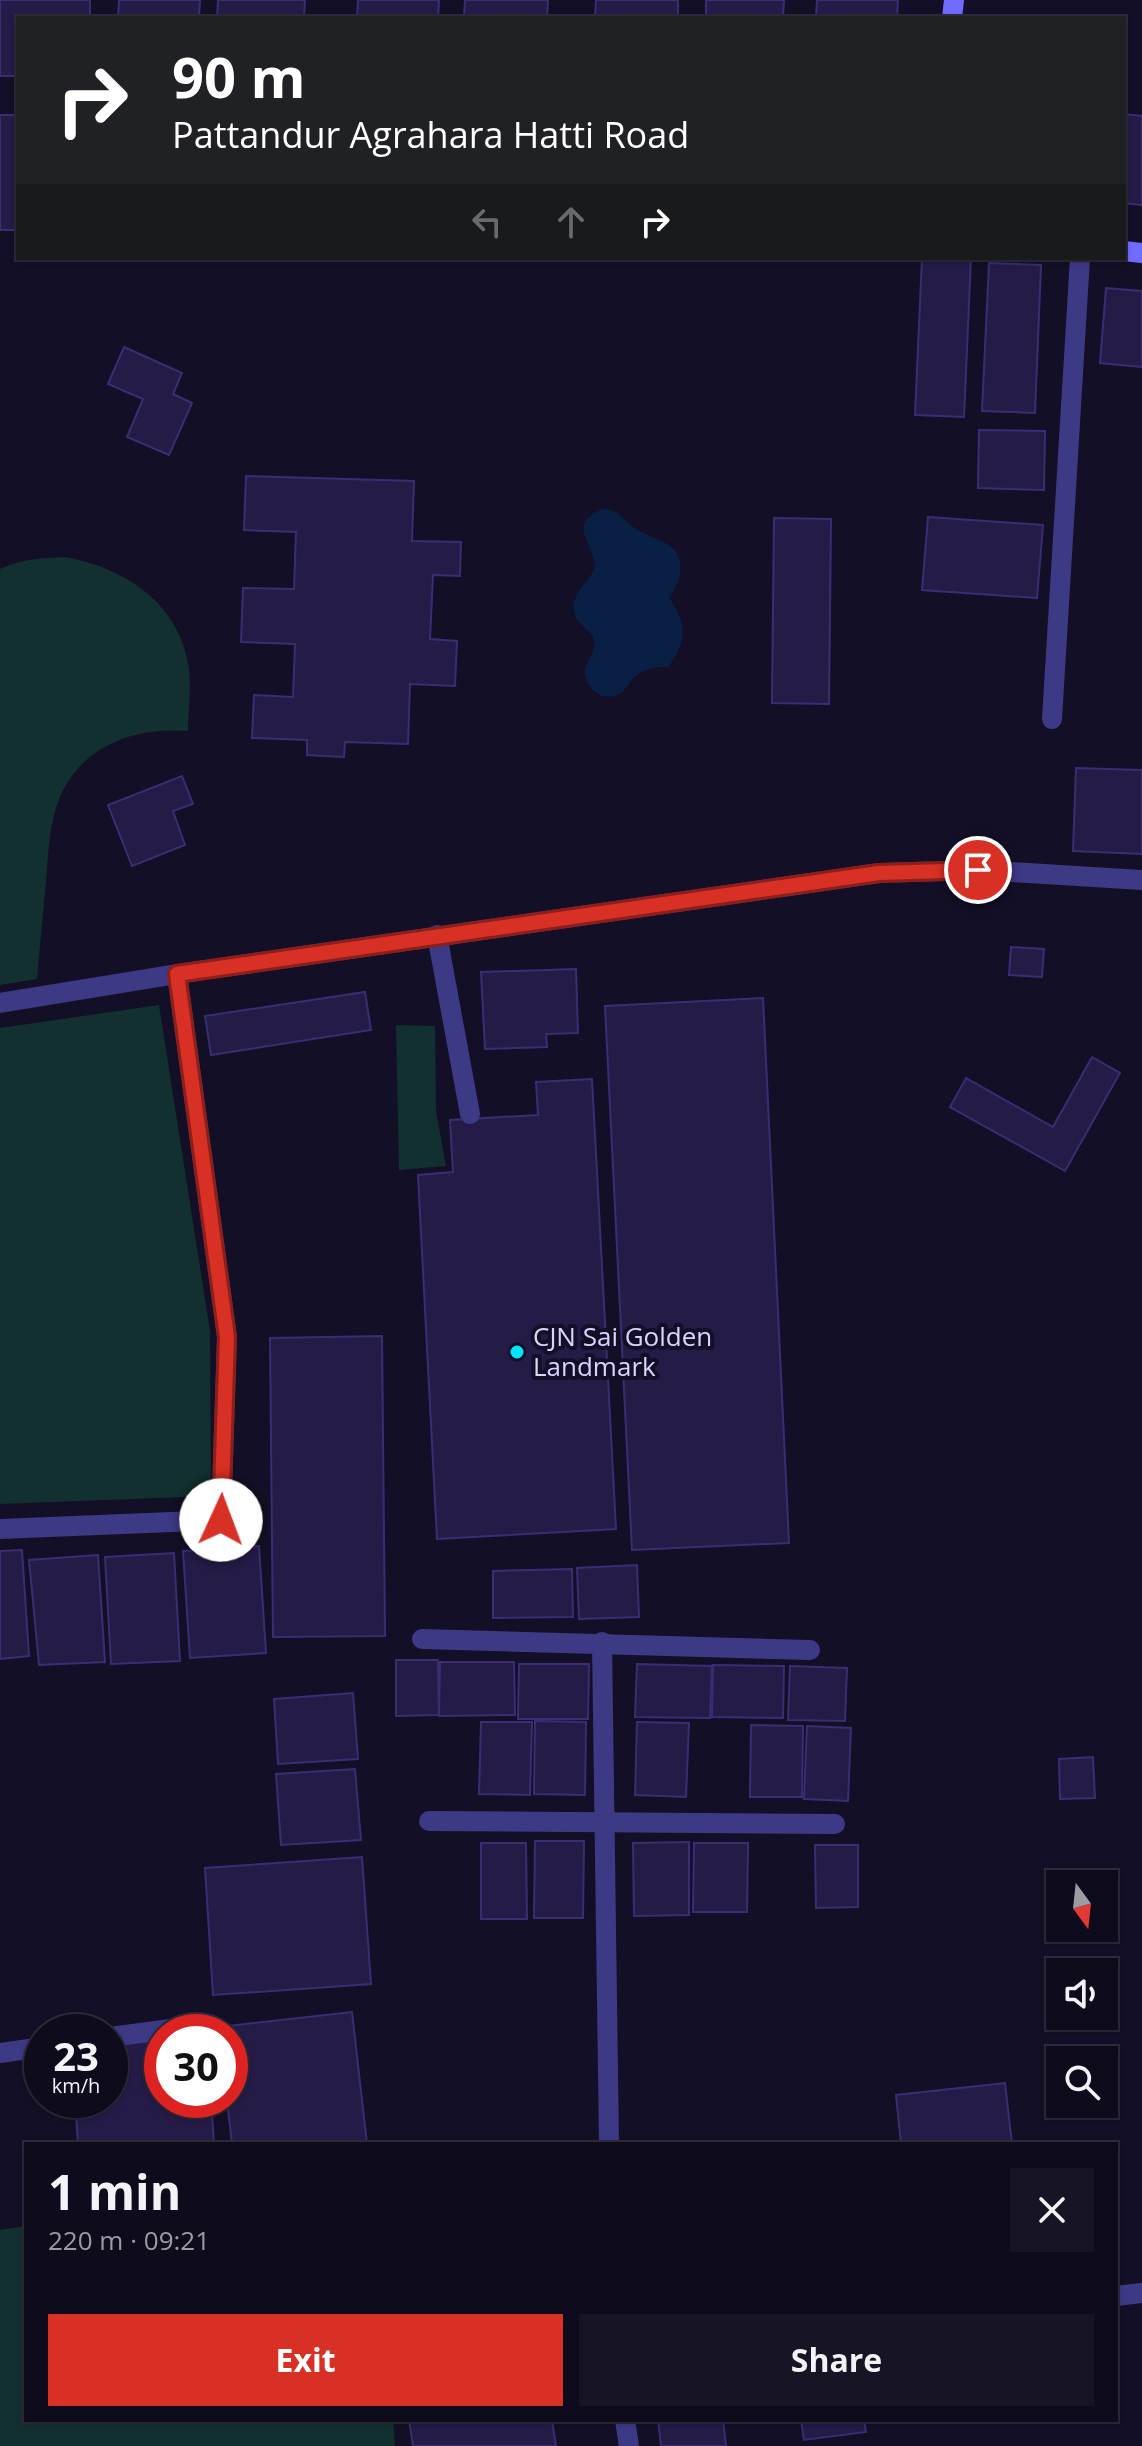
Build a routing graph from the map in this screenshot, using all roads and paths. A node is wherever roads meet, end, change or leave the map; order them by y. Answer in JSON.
{"nodes":[{"id":1,"x":1080,"y":260,"type":"edge"},
{"id":2,"x":1052,"y":719,"type":"dead end"},
{"id":3,"x":1142,"y":880,"type":"edge"},
{"id":4,"x":437,"y":935,"type":"junction"},
{"id":5,"x":177,"y":974,"type":"junction"},
{"id":6,"x":0,"y":1003,"type":"edge"},
{"id":7,"x":470,"y":1114,"type":"dead end"},
{"id":8,"x":0,"y":1529,"type":"edge"},
{"id":9,"x":422,"y":1639,"type":"dead end"},
{"id":10,"x":602,"y":1642,"type":"junction"},
{"id":11,"x":810,"y":1650,"type":"dead end"},
{"id":12,"x":429,"y":1821,"type":"dead end"},
{"id":13,"x":602,"y":1822,"type":"junction"},
{"id":14,"x":835,"y":1824,"type":"dead end"},
{"id":15,"x":24,"y":2050,"type":"edge"},
{"id":16,"x":0,"y":2053,"type":"edge"},
{"id":17,"x":609,"y":2142,"type":"edge"},
{"id":18,"x":1142,"y":2293,"type":"edge"},
{"id":19,"x":1118,"y":2296,"type":"edge"},
{"id":20,"x":625,"y":2422,"type":"edge"},
{"id":21,"x":629,"y":2446,"type":"edge"}],
"edges":[{"from":1,"to":2,"type":"street"},
{"from":3,"to":4,"type":"street"},
{"from":4,"to":5,"type":"street"},
{"from":4,"to":7,"type":"street"},
{"from":5,"to":6,"type":"street"},
{"from":5,"to":8,"type":"street"},
{"from":9,"to":10,"type":"street"},
{"from":10,"to":11,"type":"street"},
{"from":10,"to":13,"type":"street"},
{"from":12,"to":13,"type":"street"},
{"from":13,"to":14,"type":"street"},
{"from":13,"to":17,"type":"street"},
{"from":15,"to":16,"type":"street"},
{"from":18,"to":19,"type":"street"},
{"from":20,"to":21,"type":"street"}]}
